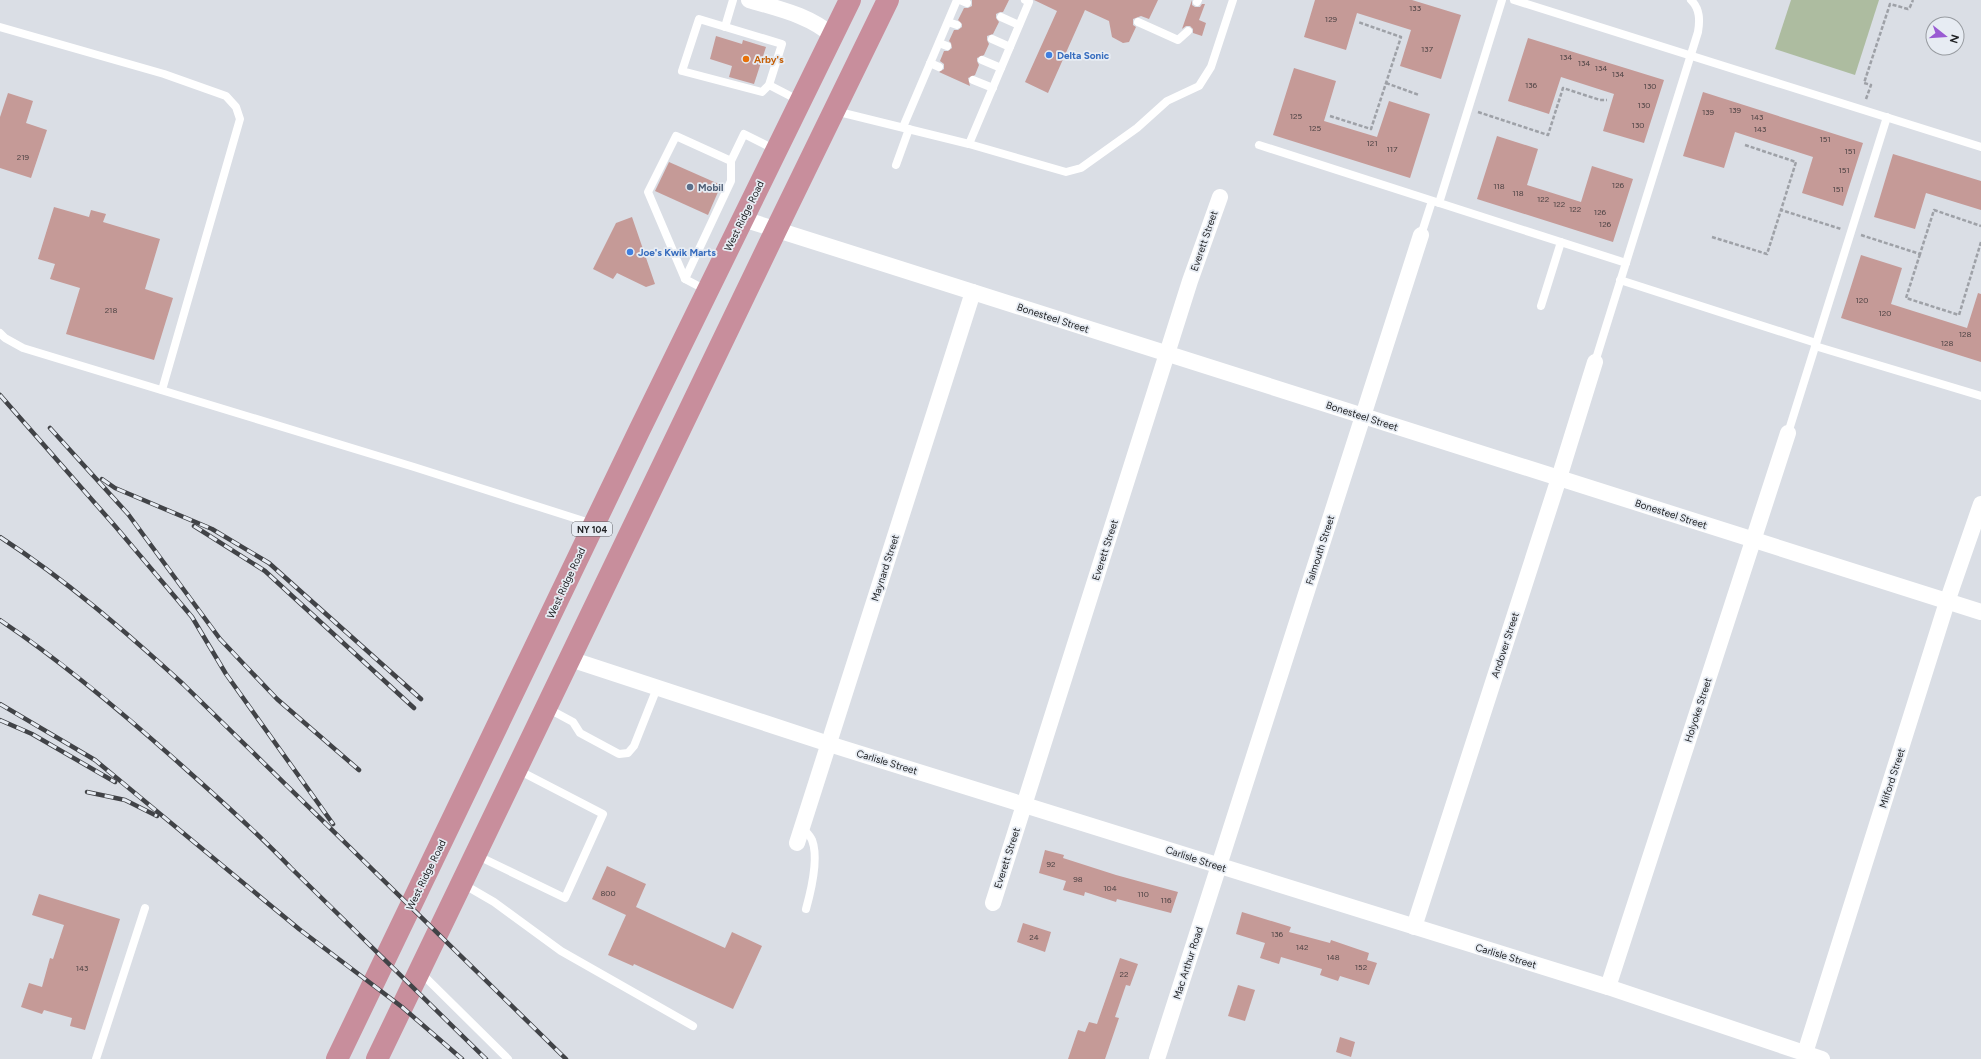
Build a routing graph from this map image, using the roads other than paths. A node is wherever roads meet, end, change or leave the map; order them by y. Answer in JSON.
{"nodes":[{"id":1,"x":733,"y":0,"type":"edge"},
{"id":2,"x":749,"y":0,"type":"edge"},
{"id":3,"x":850,"y":0,"type":"edge"},
{"id":4,"x":888,"y":0,"type":"edge"},
{"id":5,"x":1025,"y":0,"type":"edge"},
{"id":6,"x":1233,"y":0,"type":"edge"},
{"id":7,"x":1502,"y":0,"type":"edge"},
{"id":8,"x":1514,"y":0,"type":"edge"},
{"id":9,"x":1691,"y":0,"type":"edge"},
{"id":10,"x":962,"y":1,"type":"edge"},
{"id":11,"x":770,"y":3,"type":"edge"},
{"id":12,"x":1001,"y":17,"type":"dead end"},
{"id":13,"x":948,"y":22,"type":"junction"},
{"id":14,"x":1138,"y":22,"type":"dead end"},
{"id":15,"x":957,"y":25,"type":"dead end"},
{"id":16,"x":1019,"y":25,"type":"junction"},
{"id":17,"x":0,"y":27,"type":"edge"},
{"id":18,"x":725,"y":27,"type":"junction"},
{"id":19,"x":1188,"y":31,"type":"dead end"},
{"id":20,"x":833,"y":36,"type":"junction"},
{"id":21,"x":992,"y":39,"type":"dead end"},
{"id":22,"x":1010,"y":47,"type":"junction"},
{"id":23,"x":1691,"y":56,"type":"junction"},
{"id":24,"x":982,"y":60,"type":"dead end"},
{"id":25,"x":930,"y":63,"type":"junction"},
{"id":26,"x":939,"y":67,"type":"dead end"},
{"id":27,"x":1001,"y":68,"type":"junction"},
{"id":28,"x":973,"y":80,"type":"dead end"},
{"id":29,"x":768,"y":85,"type":"junction"},
{"id":30,"x":993,"y":88,"type":"junction"},
{"id":31,"x":800,"y":101,"type":"junction"},
{"id":32,"x":835,"y":111,"type":"junction"},
{"id":33,"x":1887,"y":117,"type":"junction"},
{"id":34,"x":906,"y":128,"type":"junction"},
{"id":35,"x":970,"y":144,"type":"junction"},
{"id":36,"x":1260,"y":145,"type":"dead end"},
{"id":37,"x":1981,"y":147,"type":"edge"},
{"id":38,"x":776,"y":150,"type":"junction"},
{"id":39,"x":731,"y":161,"type":"junction"},
{"id":40,"x":896,"y":165,"type":"dead end"},
{"id":41,"x":1220,"y":197,"type":"dead end"},
{"id":42,"x":1436,"y":202,"type":"junction"},
{"id":43,"x":743,"y":219,"type":"junction"},
{"id":44,"x":776,"y":230,"type":"junction"},
{"id":45,"x":1422,"y":234,"type":"joint"},
{"id":46,"x":1561,"y":242,"type":"junction"},
{"id":47,"x":1626,"y":263,"type":"junction"},
{"id":48,"x":685,"y":278,"type":"junction"},
{"id":49,"x":1620,"y":280,"type":"junction"},
{"id":50,"x":708,"y":290,"type":"junction"},
{"id":51,"x":973,"y":292,"type":"junction"},
{"id":52,"x":1540,"y":306,"type":"dead end"},
{"id":53,"x":0,"y":333,"type":"edge"},
{"id":54,"x":1816,"y":345,"type":"junction"},
{"id":55,"x":1168,"y":354,"type":"junction"},
{"id":56,"x":1594,"y":362,"type":"joint"},
{"id":57,"x":162,"y":390,"type":"junction"},
{"id":58,"x":1981,"y":396,"type":"edge"},
{"id":59,"x":1362,"y":416,"type":"junction"},
{"id":60,"x":1788,"y":433,"type":"joint"},
{"id":61,"x":1559,"y":478,"type":"junction"},
{"id":62,"x":1981,"y":504,"type":"edge"},
{"id":63,"x":594,"y":524,"type":"junction"},
{"id":64,"x":1754,"y":540,"type":"junction"},
{"id":65,"x":1947,"y":602,"type":"junction"},
{"id":66,"x":1981,"y":612,"type":"edge"},
{"id":67,"x":570,"y":659,"type":"junction"},
{"id":68,"x":657,"y":688,"type":"junction"},
{"id":69,"x":547,"y":708,"type":"junction"},
{"id":70,"x":829,"y":744,"type":"junction"},
{"id":71,"x":517,"y":769,"type":"junction"},
{"id":72,"x":1024,"y":805,"type":"junction"},
{"id":73,"x":802,"y":827,"type":"junction"},
{"id":74,"x":797,"y":843,"type":"dead end"},
{"id":75,"x":476,"y":855,"type":"junction"},
{"id":76,"x":1219,"y":866,"type":"junction"},
{"id":77,"x":462,"y":883,"type":"junction"},
{"id":78,"x":993,"y":904,"type":"dead end"},
{"id":79,"x":145,"y":908,"type":"dead end"},
{"id":80,"x":806,"y":909,"type":"dead end"},
{"id":81,"x":1414,"y":927,"type":"junction"},
{"id":82,"x":420,"y":972,"type":"junction"},
{"id":83,"x":1608,"y":988,"type":"junction"},
{"id":84,"x":693,"y":1026,"type":"dead end"},
{"id":85,"x":1805,"y":1053,"type":"junction"},
{"id":86,"x":96,"y":1059,"type":"edge"},
{"id":87,"x":337,"y":1059,"type":"edge"},
{"id":88,"x":377,"y":1059,"type":"edge"},
{"id":89,"x":508,"y":1059,"type":"edge"},
{"id":90,"x":1157,"y":1059,"type":"edge"},
{"id":91,"x":1822,"y":1059,"type":"edge"}],
"edges":[{"from":1,"to":18,"type":"lane"},
{"from":2,"to":11,"type":"street"},
{"from":3,"to":20,"type":"highway","name":"West Ridge Road","number":"NY 104"},
{"from":4,"to":32,"type":"highway"},
{"from":5,"to":16,"type":"lane"},
{"from":6,"to":35,"type":"lane"},
{"from":7,"to":42,"type":"lane"},
{"from":8,"to":23,"type":"lane"},
{"from":9,"to":23,"type":"lane"},
{"from":10,"to":13,"type":"lane"},
{"from":11,"to":20,"type":"street"},
{"from":12,"to":16,"type":"lane"},
{"from":13,"to":15,"type":"lane"},
{"from":13,"to":25,"type":"lane"},
{"from":14,"to":19,"type":"lane"},
{"from":16,"to":22,"type":"lane"},
{"from":17,"to":57,"type":"lane"},
{"from":18,"to":29,"type":"lane"},
{"from":18,"to":29,"type":"lane"},
{"from":20,"to":31,"type":"highway","name":"West Ridge Road","number":"NY 104"},
{"from":21,"to":22,"type":"lane"},
{"from":22,"to":27,"type":"lane"},
{"from":23,"to":33,"type":"lane"},
{"from":23,"to":47,"type":"lane"},
{"from":24,"to":27,"type":"lane"},
{"from":25,"to":26,"type":"lane"},
{"from":25,"to":34,"type":"lane"},
{"from":27,"to":30,"type":"lane"},
{"from":28,"to":30,"type":"lane"},
{"from":29,"to":31,"type":"lane"},
{"from":30,"to":35,"type":"lane"},
{"from":31,"to":38,"type":"highway","name":"West Ridge Road","number":"NY 104"},
{"from":32,"to":34,"type":"lane"},
{"from":32,"to":44,"type":"highway"},
{"from":33,"to":37,"type":"lane"},
{"from":33,"to":54,"type":"lane"},
{"from":34,"to":35,"type":"lane"},
{"from":34,"to":40,"type":"lane"},
{"from":36,"to":42,"type":"lane"},
{"from":38,"to":39,"type":"lane"},
{"from":38,"to":43,"type":"highway","name":"West Ridge Road","number":"NY 104"},
{"from":39,"to":48,"type":"lane"},
{"from":39,"to":48,"type":"lane"},
{"from":41,"to":55,"type":"street","name":"Everett Street"},
{"from":42,"to":45,"type":"lane"},
{"from":42,"to":46,"type":"lane"},
{"from":43,"to":44,"type":"street","name":"Bonesteel Street"},
{"from":43,"to":50,"type":"highway","name":"West Ridge Road","number":"NY 104"},
{"from":44,"to":51,"type":"street","name":"Bonesteel Street"},
{"from":44,"to":67,"type":"highway"},
{"from":45,"to":59,"type":"street","name":"Falmouth Street"},
{"from":46,"to":47,"type":"lane"},
{"from":46,"to":52,"type":"lane"},
{"from":47,"to":49,"type":"lane"},
{"from":48,"to":50,"type":"lane"},
{"from":49,"to":54,"type":"lane"},
{"from":49,"to":56,"type":"lane"},
{"from":50,"to":63,"type":"highway","name":"West Ridge Road","number":"NY 104"},
{"from":51,"to":55,"type":"street","name":"Bonesteel Street"},
{"from":51,"to":70,"type":"street","name":"Maynard Street"},
{"from":53,"to":57,"type":"lane"},
{"from":54,"to":58,"type":"lane"},
{"from":54,"to":60,"type":"lane"},
{"from":55,"to":59,"type":"street","name":"Bonesteel Street"},
{"from":55,"to":72,"type":"street","name":"Everett Street"},
{"from":56,"to":61,"type":"street","name":"Andover Street"},
{"from":57,"to":63,"type":"lane"},
{"from":59,"to":61,"type":"street","name":"Bonesteel Street"},
{"from":59,"to":76,"type":"street","name":"Falmouth Street"},
{"from":60,"to":64,"type":"street","name":"Holyoke Street"},
{"from":61,"to":64,"type":"street","name":"Bonesteel Street"},
{"from":61,"to":81,"type":"street","name":"Andover Street"},
{"from":62,"to":65,"type":"street","name":"Milford Street"},
{"from":63,"to":87,"type":"highway","name":"West Ridge Road","number":"NY 104"},
{"from":64,"to":65,"type":"street","name":"Bonesteel Street"},
{"from":64,"to":83,"type":"street","name":"Holyoke Street"},
{"from":65,"to":66,"type":"street","name":"Bonesteel Street"},
{"from":65,"to":85,"type":"street","name":"Milford Street"},
{"from":67,"to":68,"type":"street","name":"Carlisle Street"},
{"from":67,"to":69,"type":"highway"},
{"from":68,"to":69,"type":"lane"},
{"from":68,"to":70,"type":"street","name":"Carlisle Street"},
{"from":69,"to":71,"type":"highway"},
{"from":70,"to":72,"type":"street","name":"Carlisle Street"},
{"from":70,"to":73,"type":"street","name":"Maynard Street"},
{"from":71,"to":75,"type":"highway"},
{"from":71,"to":75,"type":"lane"},
{"from":72,"to":76,"type":"street","name":"Carlisle Street"},
{"from":72,"to":78,"type":"street","name":"Everett Street"},
{"from":73,"to":74,"type":"street","name":"Maynard Street"},
{"from":73,"to":80,"type":"lane"},
{"from":75,"to":77,"type":"highway"},
{"from":76,"to":81,"type":"street","name":"Carlisle Street"},
{"from":76,"to":90,"type":"street","name":"Mac Arthur Road"},
{"from":77,"to":82,"type":"highway"},
{"from":77,"to":84,"type":"lane"},
{"from":79,"to":86,"type":"lane"},
{"from":81,"to":83,"type":"street","name":"Carlisle Street"},
{"from":82,"to":88,"type":"highway"},
{"from":82,"to":89,"type":"lane"},
{"from":83,"to":85,"type":"street","name":"Carlisle Street"},
{"from":85,"to":91,"type":"street","name":"Carlisle Street"}]}
